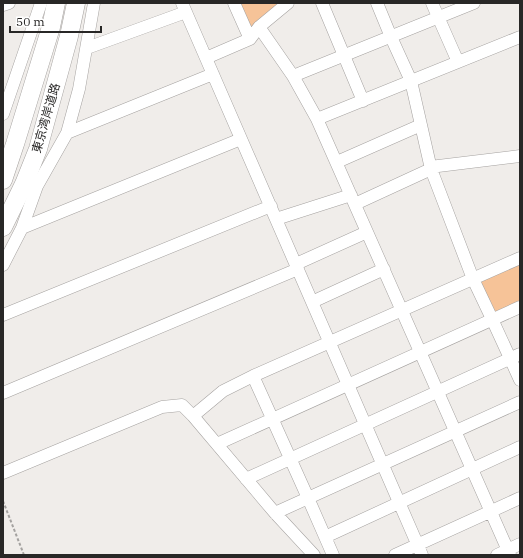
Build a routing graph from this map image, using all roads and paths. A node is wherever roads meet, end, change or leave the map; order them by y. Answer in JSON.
{"nodes":[{"id":1,"x":9,"y":3,"type":"edge"},
{"id":2,"x":41,"y":3,"type":"edge"},
{"id":3,"x":56,"y":3,"type":"edge"},
{"id":4,"x":76,"y":3,"type":"edge"},
{"id":5,"x":94,"y":3,"type":"edge"},
{"id":6,"x":234,"y":3,"type":"edge"},
{"id":7,"x":288,"y":3,"type":"edge"},
{"id":8,"x":322,"y":3,"type":"edge"},
{"id":9,"x":377,"y":3,"type":"edge"},
{"id":10,"x":432,"y":3,"type":"edge"},
{"id":11,"x":474,"y":3,"type":"edge"},
{"id":12,"x":3,"y":5,"type":"edge"},
{"id":13,"x":184,"y":8,"type":"edge"},
{"id":14,"x":439,"y":17,"type":"junction"},
{"id":15,"x":259,"y":27,"type":"junction"},
{"id":16,"x":391,"y":37,"type":"junction"},
{"id":17,"x":520,"y":37,"type":"edge"},
{"id":18,"x":250,"y":38,"type":"junction"},
{"id":19,"x":86,"y":48,"type":"junction"},
{"id":20,"x":344,"y":56,"type":"junction"},
{"id":21,"x":206,"y":58,"type":"junction"},
{"id":22,"x":458,"y":62,"type":"junction"},
{"id":23,"x":213,"y":74,"type":"junction"},
{"id":24,"x":293,"y":76,"type":"junction"},
{"id":25,"x":411,"y":81,"type":"junction"},
{"id":26,"x":8,"y":84,"type":"edge"},
{"id":27,"x":363,"y":101,"type":"junction"},
{"id":28,"x":3,"y":114,"type":"edge"},
{"id":29,"x":318,"y":119,"type":"junction"},
{"id":30,"x":421,"y":125,"type":"junction"},
{"id":31,"x":68,"y":133,"type":"junction"},
{"id":32,"x":241,"y":139,"type":"junction"},
{"id":33,"x":520,"y":156,"type":"edge"},
{"id":34,"x":337,"y":162,"type":"junction"},
{"id":35,"x":431,"y":168,"type":"junction"},
{"id":36,"x":3,"y":179,"type":"edge"},
{"id":37,"x":31,"y":185,"type":"junction"},
{"id":38,"x":353,"y":199,"type":"junction"},
{"id":39,"x":270,"y":206,"type":"junction"},
{"id":40,"x":276,"y":219,"type":"junction"},
{"id":41,"x":3,"y":227,"type":"edge"},
{"id":42,"x":22,"y":228,"type":"junction"},
{"id":43,"x":367,"y":232,"type":"junction"},
{"id":44,"x":520,"y":258,"type":"edge"},
{"id":45,"x":3,"y":265,"type":"edge"},
{"id":46,"x":297,"y":267,"type":"junction"},
{"id":47,"x":384,"y":270,"type":"junction"},
{"id":48,"x":473,"y":279,"type":"junction"},
{"id":49,"x":312,"y":302,"type":"junction"},
{"id":50,"x":520,"y":307,"type":"edge"},
{"id":51,"x":402,"y":310,"type":"junction"},
{"id":52,"x":3,"y":315,"type":"edge"},
{"id":53,"x":492,"y":319,"type":"junction"},
{"id":54,"x":330,"y":342,"type":"junction"},
{"id":55,"x":420,"y":352,"type":"junction"},
{"id":56,"x":515,"y":356,"type":"edge"},
{"id":57,"x":253,"y":376,"type":"junction"},
{"id":58,"x":520,"y":380,"type":"edge"},
{"id":59,"x":348,"y":384,"type":"junction"},
{"id":60,"x":438,"y":392,"type":"junction"},
{"id":61,"x":3,"y":393,"type":"edge"},
{"id":62,"x":520,"y":402,"type":"edge"},
{"id":63,"x":193,"y":416,"type":"junction"},
{"id":64,"x":272,"y":419,"type":"junction"},
{"id":65,"x":365,"y":424,"type":"junction"},
{"id":66,"x":455,"y":431,"type":"junction"},
{"id":67,"x":217,"y":444,"type":"junction"},
{"id":68,"x":520,"y":447,"type":"edge"},
{"id":69,"x":290,"y":459,"type":"junction"},
{"id":70,"x":383,"y":464,"type":"junction"},
{"id":71,"x":472,"y":470,"type":"junction"},
{"id":72,"x":3,"y":473,"type":"edge"},
{"id":73,"x":246,"y":479,"type":"junction"},
{"id":74,"x":308,"y":498,"type":"junction"},
{"id":75,"x":520,"y":498,"type":"edge"},
{"id":76,"x":3,"y":501,"type":"edge"},
{"id":77,"x":399,"y":502,"type":"junction"},
{"id":78,"x":490,"y":512,"type":"junction"},
{"id":79,"x":275,"y":513,"type":"junction"},
{"id":80,"x":325,"y":537,"type":"junction"},
{"id":81,"x":520,"y":544,"type":"edge"},
{"id":82,"x":420,"y":550,"type":"edge"},
{"id":83,"x":505,"y":553,"type":"edge"},
{"id":84,"x":24,"y":555,"type":"edge"},
{"id":85,"x":314,"y":555,"type":"edge"},
{"id":86,"x":333,"y":555,"type":"edge"},
{"id":87,"x":395,"y":555,"type":"edge"}],
"edges":[{"from":1,"to":12,"type":"street"},
{"from":2,"to":26,"type":"street"},
{"from":3,"to":36,"type":"highway","name":"東京湾岸道路"},
{"from":4,"to":37,"type":"highway","name":"東京湾岸道路"},
{"from":5,"to":19,"type":"street"},
{"from":6,"to":18,"type":"street"},
{"from":7,"to":15,"type":"street"},
{"from":8,"to":20,"type":"street"},
{"from":9,"to":16,"type":"street"},
{"from":10,"to":14,"type":"street"},
{"from":11,"to":14,"type":"street"},
{"from":13,"to":19,"type":"street"},
{"from":13,"to":21,"type":"street"},
{"from":14,"to":16,"type":"street"},
{"from":14,"to":22,"type":"street"},
{"from":15,"to":18,"type":"street"},
{"from":15,"to":24,"type":"street"},
{"from":16,"to":20,"type":"street"},
{"from":16,"to":25,"type":"street"},
{"from":17,"to":22,"type":"street"},
{"from":18,"to":21,"type":"street"},
{"from":19,"to":31,"type":"street"},
{"from":20,"to":24,"type":"street"},
{"from":20,"to":27,"type":"street"},
{"from":21,"to":23,"type":"street"},
{"from":22,"to":25,"type":"street"},
{"from":23,"to":31,"type":"street"},
{"from":23,"to":32,"type":"street"},
{"from":24,"to":29,"type":"street"},
{"from":25,"to":27,"type":"street"},
{"from":25,"to":30,"type":"street"},
{"from":26,"to":28,"type":"street"},
{"from":27,"to":29,"type":"street"},
{"from":29,"to":34,"type":"street"},
{"from":30,"to":34,"type":"street"},
{"from":30,"to":35,"type":"street"},
{"from":31,"to":37,"type":"street"},
{"from":32,"to":39,"type":"street"},
{"from":32,"to":42,"type":"street"},
{"from":33,"to":35,"type":"street"},
{"from":34,"to":38,"type":"street"},
{"from":35,"to":38,"type":"street"},
{"from":35,"to":48,"type":"street"},
{"from":36,"to":37,"type":"street"},
{"from":37,"to":41,"type":"highway","name":"東京湾岸道路"},
{"from":37,"to":42,"type":"street"},
{"from":38,"to":40,"type":"street"},
{"from":38,"to":43,"type":"street"},
{"from":39,"to":40,"type":"street"},
{"from":39,"to":52,"type":"street"},
{"from":40,"to":46,"type":"street"},
{"from":42,"to":45,"type":"street"},
{"from":43,"to":46,"type":"street"},
{"from":43,"to":47,"type":"street"},
{"from":44,"to":48,"type":"street"},
{"from":46,"to":49,"type":"street"},
{"from":46,"to":61,"type":"street"},
{"from":47,"to":49,"type":"street"},
{"from":47,"to":51,"type":"street"},
{"from":48,"to":51,"type":"street"},
{"from":48,"to":53,"type":"street"},
{"from":49,"to":54,"type":"street"},
{"from":50,"to":53,"type":"street"},
{"from":51,"to":54,"type":"street"},
{"from":51,"to":55,"type":"street"},
{"from":53,"to":55,"type":"street"},
{"from":53,"to":56,"type":"street"},
{"from":54,"to":57,"type":"street"},
{"from":54,"to":59,"type":"street"},
{"from":55,"to":59,"type":"street"},
{"from":55,"to":60,"type":"street"},
{"from":56,"to":58,"type":"street"},
{"from":56,"to":60,"type":"street"},
{"from":57,"to":63,"type":"street"},
{"from":57,"to":64,"type":"street"},
{"from":59,"to":64,"type":"street"},
{"from":59,"to":65,"type":"street"},
{"from":60,"to":65,"type":"street"},
{"from":60,"to":66,"type":"street"},
{"from":62,"to":66,"type":"street"},
{"from":63,"to":67,"type":"street"},
{"from":63,"to":72,"type":"street"},
{"from":64,"to":67,"type":"street"},
{"from":64,"to":69,"type":"street"},
{"from":65,"to":69,"type":"street"},
{"from":65,"to":70,"type":"street"},
{"from":66,"to":70,"type":"street"},
{"from":66,"to":71,"type":"street"},
{"from":67,"to":73,"type":"street"},
{"from":68,"to":71,"type":"street"},
{"from":69,"to":73,"type":"street"},
{"from":69,"to":74,"type":"street"},
{"from":70,"to":74,"type":"street"},
{"from":70,"to":77,"type":"street"},
{"from":71,"to":77,"type":"street"},
{"from":71,"to":78,"type":"street"},
{"from":73,"to":79,"type":"street"},
{"from":74,"to":79,"type":"street"},
{"from":74,"to":80,"type":"street"},
{"from":75,"to":78,"type":"street"},
{"from":76,"to":84,"type":"path"},
{"from":77,"to":80,"type":"street"},
{"from":77,"to":82,"type":"street"},
{"from":78,"to":82,"type":"street"},
{"from":78,"to":83,"type":"street"},
{"from":79,"to":85,"type":"street"},
{"from":80,"to":86,"type":"street"},
{"from":81,"to":83,"type":"street"},
{"from":82,"to":87,"type":"street"}]}
